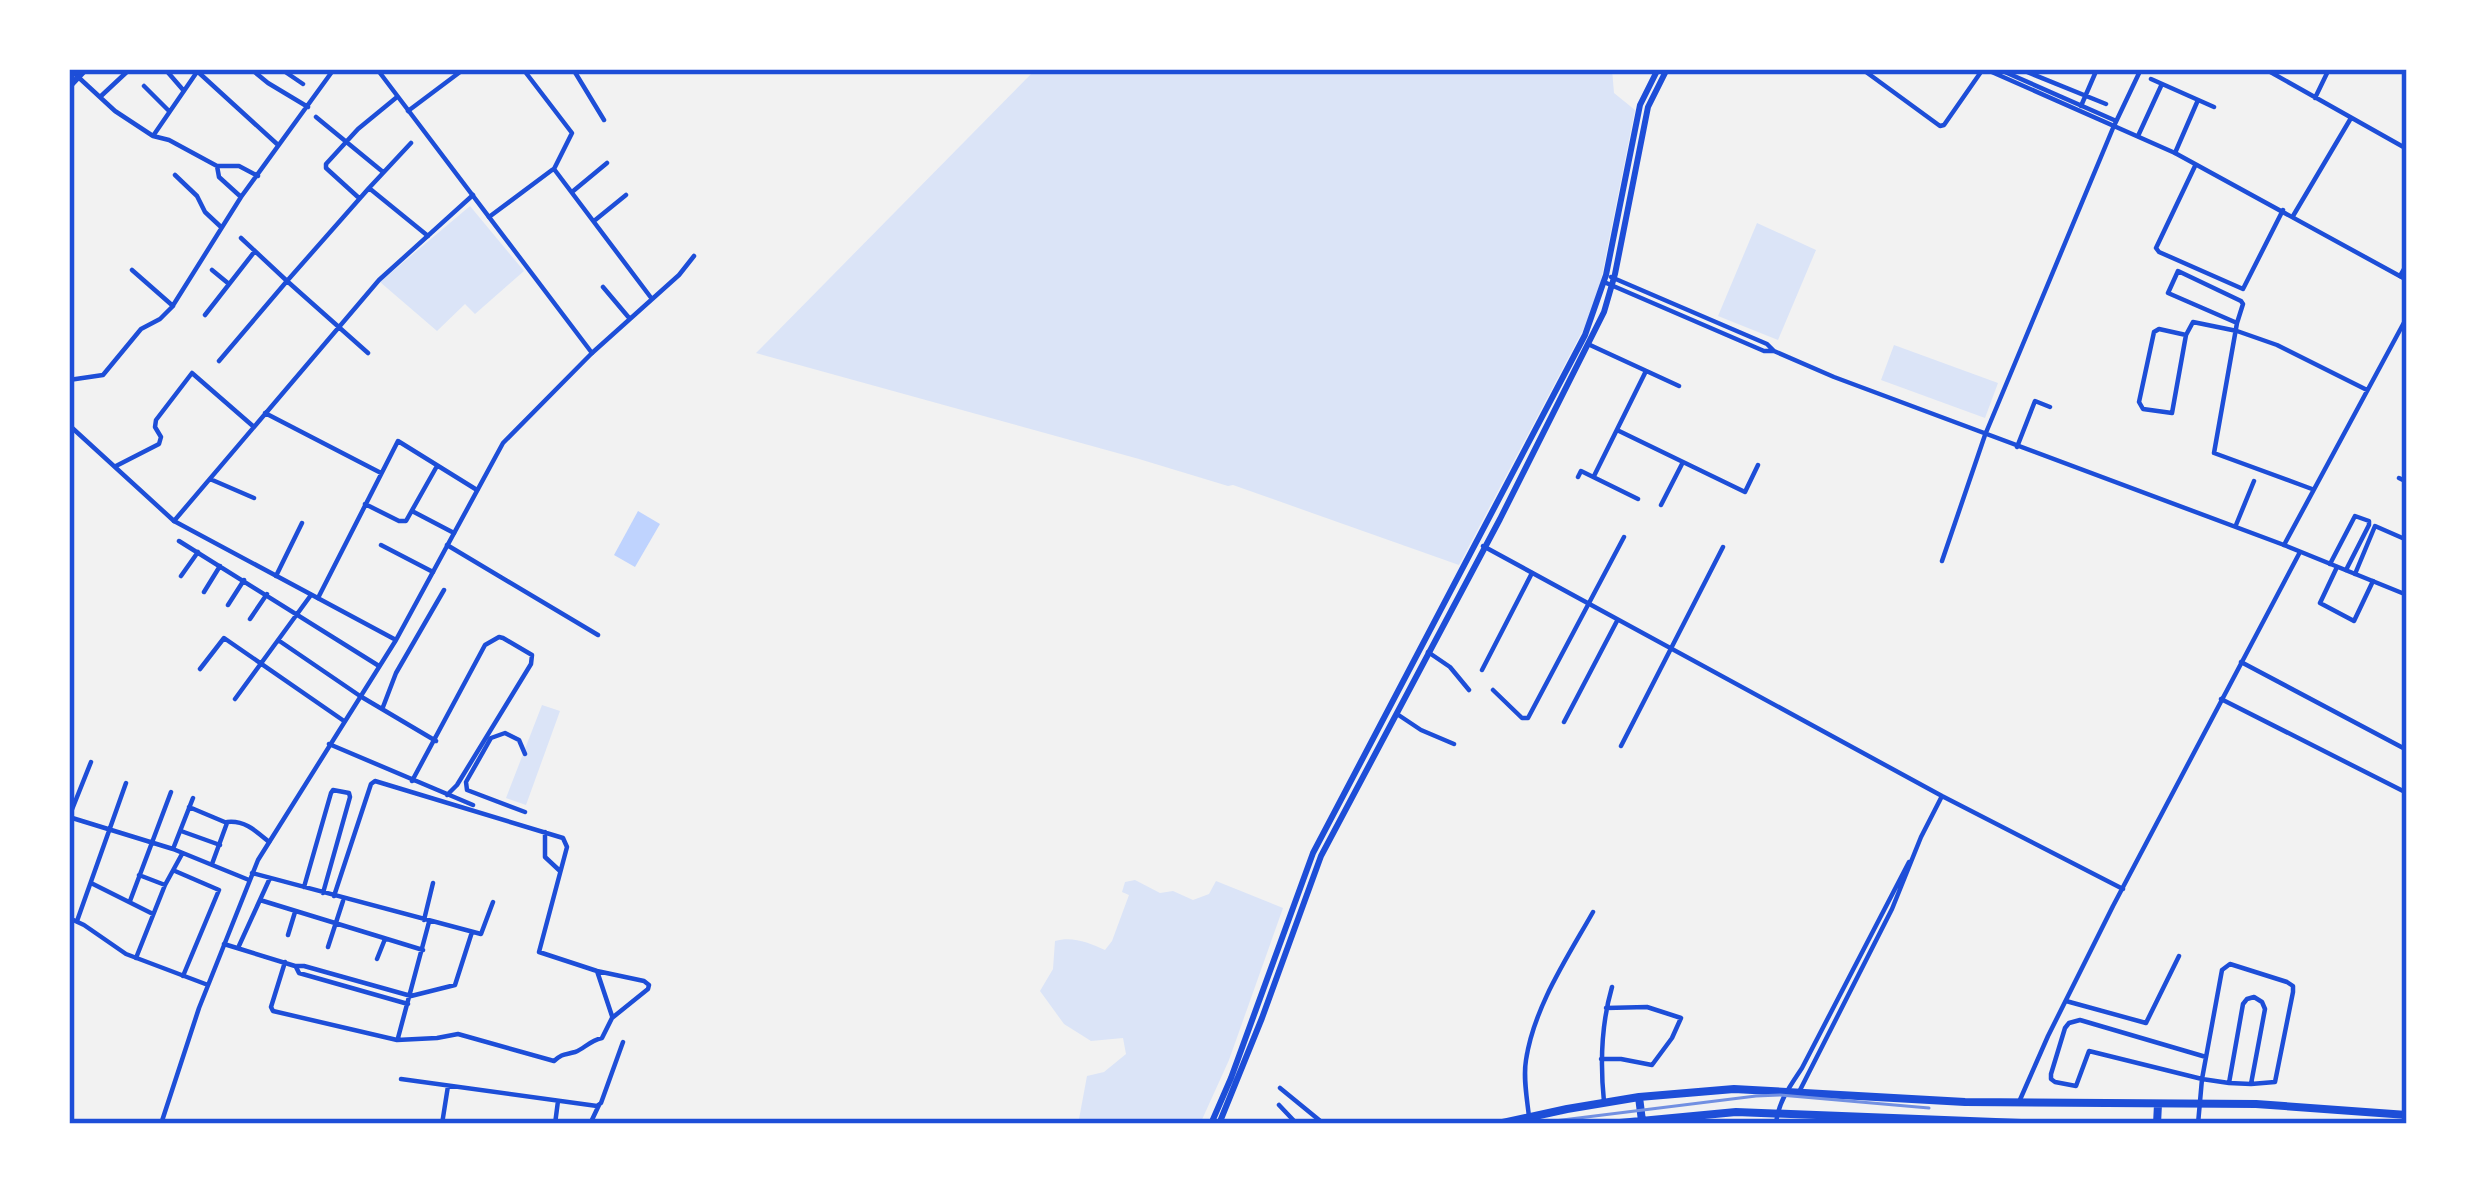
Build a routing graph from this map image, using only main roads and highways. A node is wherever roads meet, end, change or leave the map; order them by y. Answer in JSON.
{"nodes":[{"id":1,"x":86,"y":69,"type":"edge"},
{"id":2,"x":1658,"y":69,"type":"edge"},
{"id":3,"x":1667,"y":69,"type":"edge"},
{"id":4,"x":69,"y":87,"type":"edge"},
{"id":5,"x":1609,"y":280,"type":"junction"},
{"id":6,"x":1481,"y":545,"type":"junction"},
{"id":7,"x":1640,"y":1097,"type":"junction"},
{"id":8,"x":2158,"y":1104,"type":"junction"},
{"id":9,"x":2407,"y":1115,"type":"edge"},
{"id":10,"x":1642,"y":1120,"type":"junction"},
{"id":11,"x":1681,"y":1120,"type":"edge"},
{"id":12,"x":1215,"y":1124,"type":"edge"},
{"id":13,"x":1498,"y":1124,"type":"edge"},
{"id":14,"x":1609,"y":1124,"type":"edge"},
{"id":15,"x":2049,"y":1124,"type":"edge"},
{"id":16,"x":2157,"y":1124,"type":"edge"}],
"edges":[{"from":1,"to":4,"type":"main road"},
{"from":2,"to":5,"type":"main road"},
{"from":3,"to":5,"type":"main road"},
{"from":5,"to":6,"type":"main road"},
{"from":5,"to":6,"type":"main road"},
{"from":6,"to":12,"type":"main road"},
{"from":6,"to":12,"type":"main road"},
{"from":7,"to":8,"type":"highway"},
{"from":7,"to":10,"type":"highway"},
{"from":7,"to":13,"type":"highway"},
{"from":8,"to":9,"type":"highway"},
{"from":8,"to":16,"type":"highway"},
{"from":10,"to":11,"type":"highway"},
{"from":10,"to":14,"type":"highway"},
{"from":11,"to":15,"type":"highway"}]}
